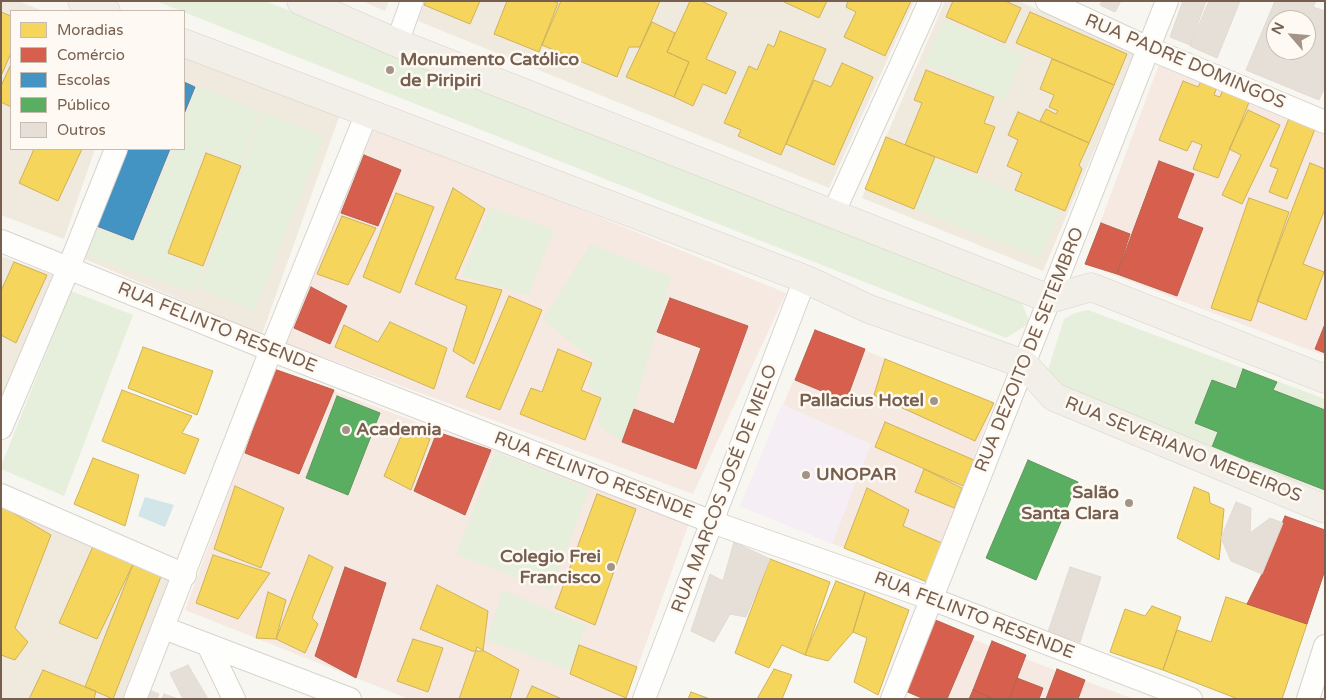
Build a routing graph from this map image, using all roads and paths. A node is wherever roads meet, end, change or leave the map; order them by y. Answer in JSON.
{"nodes":[{"id":1,"x":82,"y":1,"type":"edge"},
{"id":2,"x":301,"y":1,"type":"edge"},
{"id":3,"x":412,"y":1,"type":"edge"},
{"id":4,"x":930,"y":1,"type":"edge"},
{"id":5,"x":1047,"y":1,"type":"edge"},
{"id":6,"x":1167,"y":1,"type":"edge"},
{"id":7,"x":104,"y":10,"type":"edge"},
{"id":8,"x":185,"y":43,"type":"edge"},
{"id":9,"x":397,"y":43,"type":"junction"},
{"id":10,"x":1148,"y":48,"type":"junction"},
{"id":11,"x":367,"y":113,"type":"junction"},
{"id":12,"x":1325,"y":122,"type":"edge"},
{"id":13,"x":116,"y":150,"type":"edge"},
{"id":14,"x":834,"y":214,"type":"junction"},
{"id":15,"x":1,"y":241,"type":"edge"},
{"id":16,"x":69,"y":267,"type":"junction"},
{"id":17,"x":805,"y":279,"type":"junction"},
{"id":18,"x":1050,"y":299,"type":"junction"},
{"id":19,"x":271,"y":350,"type":"junction"},
{"id":20,"x":1024,"y":364,"type":"junction"},
{"id":21,"x":1325,"y":379,"type":"edge"},
{"id":22,"x":1,"y":428,"type":"edge"},
{"id":23,"x":1,"y":495,"type":"edge"},
{"id":24,"x":1325,"y":509,"type":"edge"},
{"id":25,"x":712,"y":522,"type":"junction"},
{"id":26,"x":184,"y":575,"type":"junction"},
{"id":27,"x":932,"y":599,"type":"junction"},
{"id":28,"x":164,"y":628,"type":"junction"},
{"id":29,"x":208,"y":645,"type":"junction"},
{"id":30,"x":1325,"y":646,"type":"edge"},
{"id":31,"x":135,"y":699,"type":"edge"},
{"id":32,"x":234,"y":699,"type":"edge"},
{"id":33,"x":350,"y":699,"type":"edge"},
{"id":34,"x":644,"y":699,"type":"edge"},
{"id":35,"x":892,"y":699,"type":"edge"},
{"id":36,"x":1191,"y":699,"type":"edge"},
{"id":37,"x":1308,"y":699,"type":"edge"}],
"edges":[{"from":1,"to":7,"type":"main road"},
{"from":2,"to":9,"type":"main road"},
{"from":3,"to":9,"type":"street"},
{"from":4,"to":14,"type":"street"},
{"from":5,"to":10,"type":"street","name":"RUA PADRE DOMINGOS"},
{"from":6,"to":10,"type":"street","name":"RUA DEZOITO DE SETEMBRO"},
{"from":8,"to":11,"type":"main road"},
{"from":9,"to":14,"type":"main road"},
{"from":10,"to":12,"type":"street","name":"RUA PADRE DOMINGOS"},
{"from":10,"to":18,"type":"street","name":"RUA DEZOITO DE SETEMBRO"},
{"from":11,"to":17,"type":"main road"},
{"from":11,"to":19,"type":"street"},
{"from":13,"to":16,"type":"street"},
{"from":14,"to":18,"type":"main road"},
{"from":15,"to":16,"type":"street","name":"RUA FELINTO RESENDE"},
{"from":16,"to":19,"type":"street","name":"RUA FELINTO RESENDE"},
{"from":16,"to":22,"type":"street"},
{"from":17,"to":20,"type":"main road"},
{"from":17,"to":25,"type":"street","name":"RUA MARCOS JOSÉ DE MELO"},
{"from":18,"to":20,"type":"street","name":"RUA DEZOITO DE SETEMBRO"},
{"from":18,"to":21,"type":"main road"},
{"from":19,"to":25,"type":"street","name":"RUA FELINTO RESENDE"},
{"from":19,"to":26,"type":"street"},
{"from":20,"to":24,"type":"main road","name":"RUA SEVERIANO MEDEIROS"},
{"from":20,"to":27,"type":"street","name":"RUA DEZOITO DE SETEMBRO"},
{"from":23,"to":26,"type":"street"},
{"from":25,"to":27,"type":"street","name":"RUA FELINTO RESENDE"},
{"from":25,"to":34,"type":"street","name":"RUA MARCOS JOSÉ DE MELO"},
{"from":26,"to":28,"type":"street"},
{"from":27,"to":35,"type":"street","name":"RUA DEZOITO DE SETEMBRO"},
{"from":27,"to":36,"type":"street","name":"RUA FELINTO RESENDE"},
{"from":28,"to":29,"type":"street"},
{"from":28,"to":31,"type":"street"},
{"from":29,"to":32,"type":"street"},
{"from":29,"to":33,"type":"street"},
{"from":30,"to":37,"type":"street"}]}
